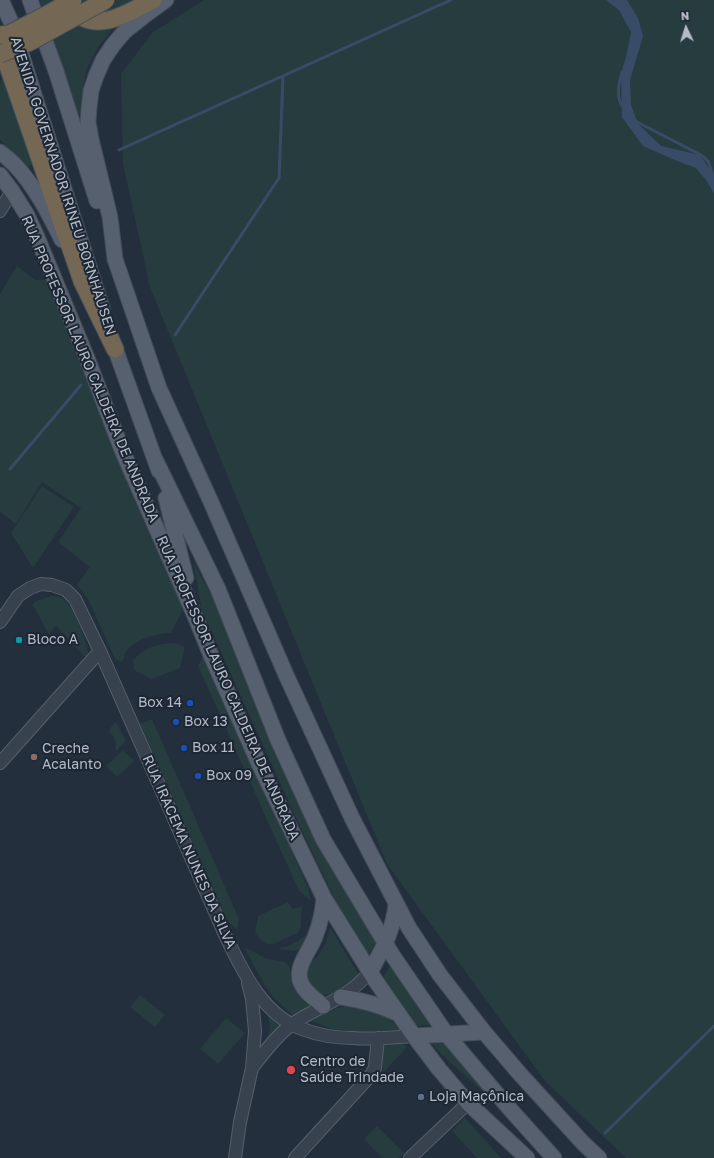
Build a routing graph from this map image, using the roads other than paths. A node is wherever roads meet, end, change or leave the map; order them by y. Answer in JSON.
{"nodes":[{"id":1,"x":1,"y":0,"type":"edge"},
{"id":2,"x":30,"y":0,"type":"edge"},
{"id":3,"x":64,"y":0,"type":"edge"},
{"id":4,"x":73,"y":0,"type":"edge"},
{"id":5,"x":106,"y":0,"type":"edge"},
{"id":6,"x":153,"y":0,"type":"edge"},
{"id":7,"x":166,"y":0,"type":"edge"},
{"id":8,"x":0,"y":46,"type":"edge"},
{"id":9,"x":0,"y":152,"type":"edge"},
{"id":10,"x":0,"y":175,"type":"edge"},
{"id":11,"x":12,"y":191,"type":"junction"},
{"id":12,"x":0,"y":211,"type":"edge"},
{"id":13,"x":115,"y":259,"type":"junction"},
{"id":14,"x":82,"y":282,"type":"junction"},
{"id":15,"x":115,"y":349,"type":"junction"},
{"id":16,"x":156,"y":461,"type":"junction"},
{"id":17,"x":195,"y":616,"type":"junction"},
{"id":18,"x":0,"y":622,"type":"edge"},
{"id":19,"x":100,"y":651,"type":"junction"},
{"id":20,"x":0,"y":763,"type":"edge"},
{"id":21,"x":324,"y":898,"type":"junction"},
{"id":22,"x":396,"y":904,"type":"junction"},
{"id":23,"x":385,"y":943,"type":"junction"},
{"id":24,"x":370,"y":972,"type":"junction"},
{"id":25,"x":246,"y":974,"type":"junction"},
{"id":26,"x":341,"y":997,"type":"junction"},
{"id":27,"x":323,"y":1006,"type":"junction"},
{"id":28,"x":399,"y":1014,"type":"junction"},
{"id":29,"x":292,"y":1024,"type":"junction"},
{"id":30,"x":484,"y":1032,"type":"junction"},
{"id":31,"x":447,"y":1035,"type":"junction"},
{"id":32,"x":414,"y":1036,"type":"junction"},
{"id":33,"x":378,"y":1038,"type":"junction"},
{"id":34,"x":252,"y":1068,"type":"junction"},
{"id":35,"x":468,"y":1103,"type":"junction"},
{"id":36,"x":236,"y":1158,"type":"edge"},
{"id":37,"x":295,"y":1158,"type":"edge"},
{"id":38,"x":410,"y":1158,"type":"edge"},
{"id":39,"x":528,"y":1158,"type":"edge"},
{"id":40,"x":553,"y":1158,"type":"edge"},
{"id":41,"x":598,"y":1158,"type":"edge"}],
"edges":[{"from":1,"to":15,"type":"main road","name":"AVENIDA GOVERNADOR IRINEU BORNHAUSEN"},
{"from":2,"to":13,"type":"main road","name":"AVENIDA GOVERNADOR IRINEU BORNHAUSEN"},
{"from":3,"to":6,"type":"highway"},
{"from":4,"to":8,"type":"highway","bridge":true},
{"from":5,"to":8,"type":"highway","bridge":true},
{"from":7,"to":13,"type":"main road"},
{"from":8,"to":14,"type":"highway"},
{"from":9,"to":14,"type":"main road"},
{"from":10,"to":11,"type":"main road","name":"RUA PROFESSOR LAURO CALDEIRA DE ANDRADA"},
{"from":11,"to":12,"type":"street"},
{"from":11,"to":17,"type":"main road","name":"RUA PROFESSOR LAURO CALDEIRA DE ANDRADA"},
{"from":13,"to":22,"type":"main road"},
{"from":14,"to":15,"type":"highway"},
{"from":15,"to":16,"type":"main road","name":"AVENIDA GOVERNADOR IRINEU BORNHAUSEN"},
{"from":16,"to":17,"type":"main road"},
{"from":16,"to":23,"type":"main road"},
{"from":17,"to":21,"type":"main road","name":"RUA PROFESSOR LAURO CALDEIRA DE ANDRADA"},
{"from":18,"to":19,"type":"street","name":"RUA IRACEMA NUNES DA SILVA"},
{"from":19,"to":20,"type":"street"},
{"from":19,"to":25,"type":"street","name":"RUA IRACEMA NUNES DA SILVA"},
{"from":21,"to":24,"type":"main road","name":"RUA PROFESSOR LAURO CALDEIRA DE ANDRADA"},
{"from":21,"to":27,"type":"main road"},
{"from":22,"to":23,"type":"main road"},
{"from":22,"to":30,"type":"main road"},
{"from":23,"to":24,"type":"main road"},
{"from":23,"to":31,"type":"main road"},
{"from":24,"to":26,"type":"street"},
{"from":24,"to":28,"type":"main road","name":"RUA PROFESSOR LAURO CALDEIRA DE ANDRADA"},
{"from":25,"to":29,"type":"street","name":"RUA IRACEMA NUNES DA SILVA"},
{"from":25,"to":34,"type":"street"},
{"from":26,"to":27,"type":"street"},
{"from":26,"to":28,"type":"main road"},
{"from":27,"to":29,"type":"street"},
{"from":28,"to":32,"type":"main road","name":"RUA PROFESSOR LAURO CALDEIRA DE ANDRADA"},
{"from":29,"to":33,"type":"street","name":"RUA IRACEMA NUNES DA SILVA"},
{"from":29,"to":34,"type":"street"},
{"from":30,"to":31,"type":"main road"},
{"from":30,"to":41,"type":"main road"},
{"from":31,"to":32,"type":"main road"},
{"from":31,"to":40,"type":"main road"},
{"from":32,"to":33,"type":"street","name":"RUA IRACEMA NUNES DA SILVA"},
{"from":32,"to":35,"type":"main road","name":"RUA PROFESSOR LAURO CALDEIRA DE ANDRADA"},
{"from":33,"to":37,"type":"street"},
{"from":34,"to":36,"type":"street"},
{"from":35,"to":38,"type":"street"},
{"from":35,"to":39,"type":"main road","name":"RUA PROFESSOR LAURO CALDEIRA DE ANDRADA"},
{"from":35,"to":40,"type":"main road"}]}
